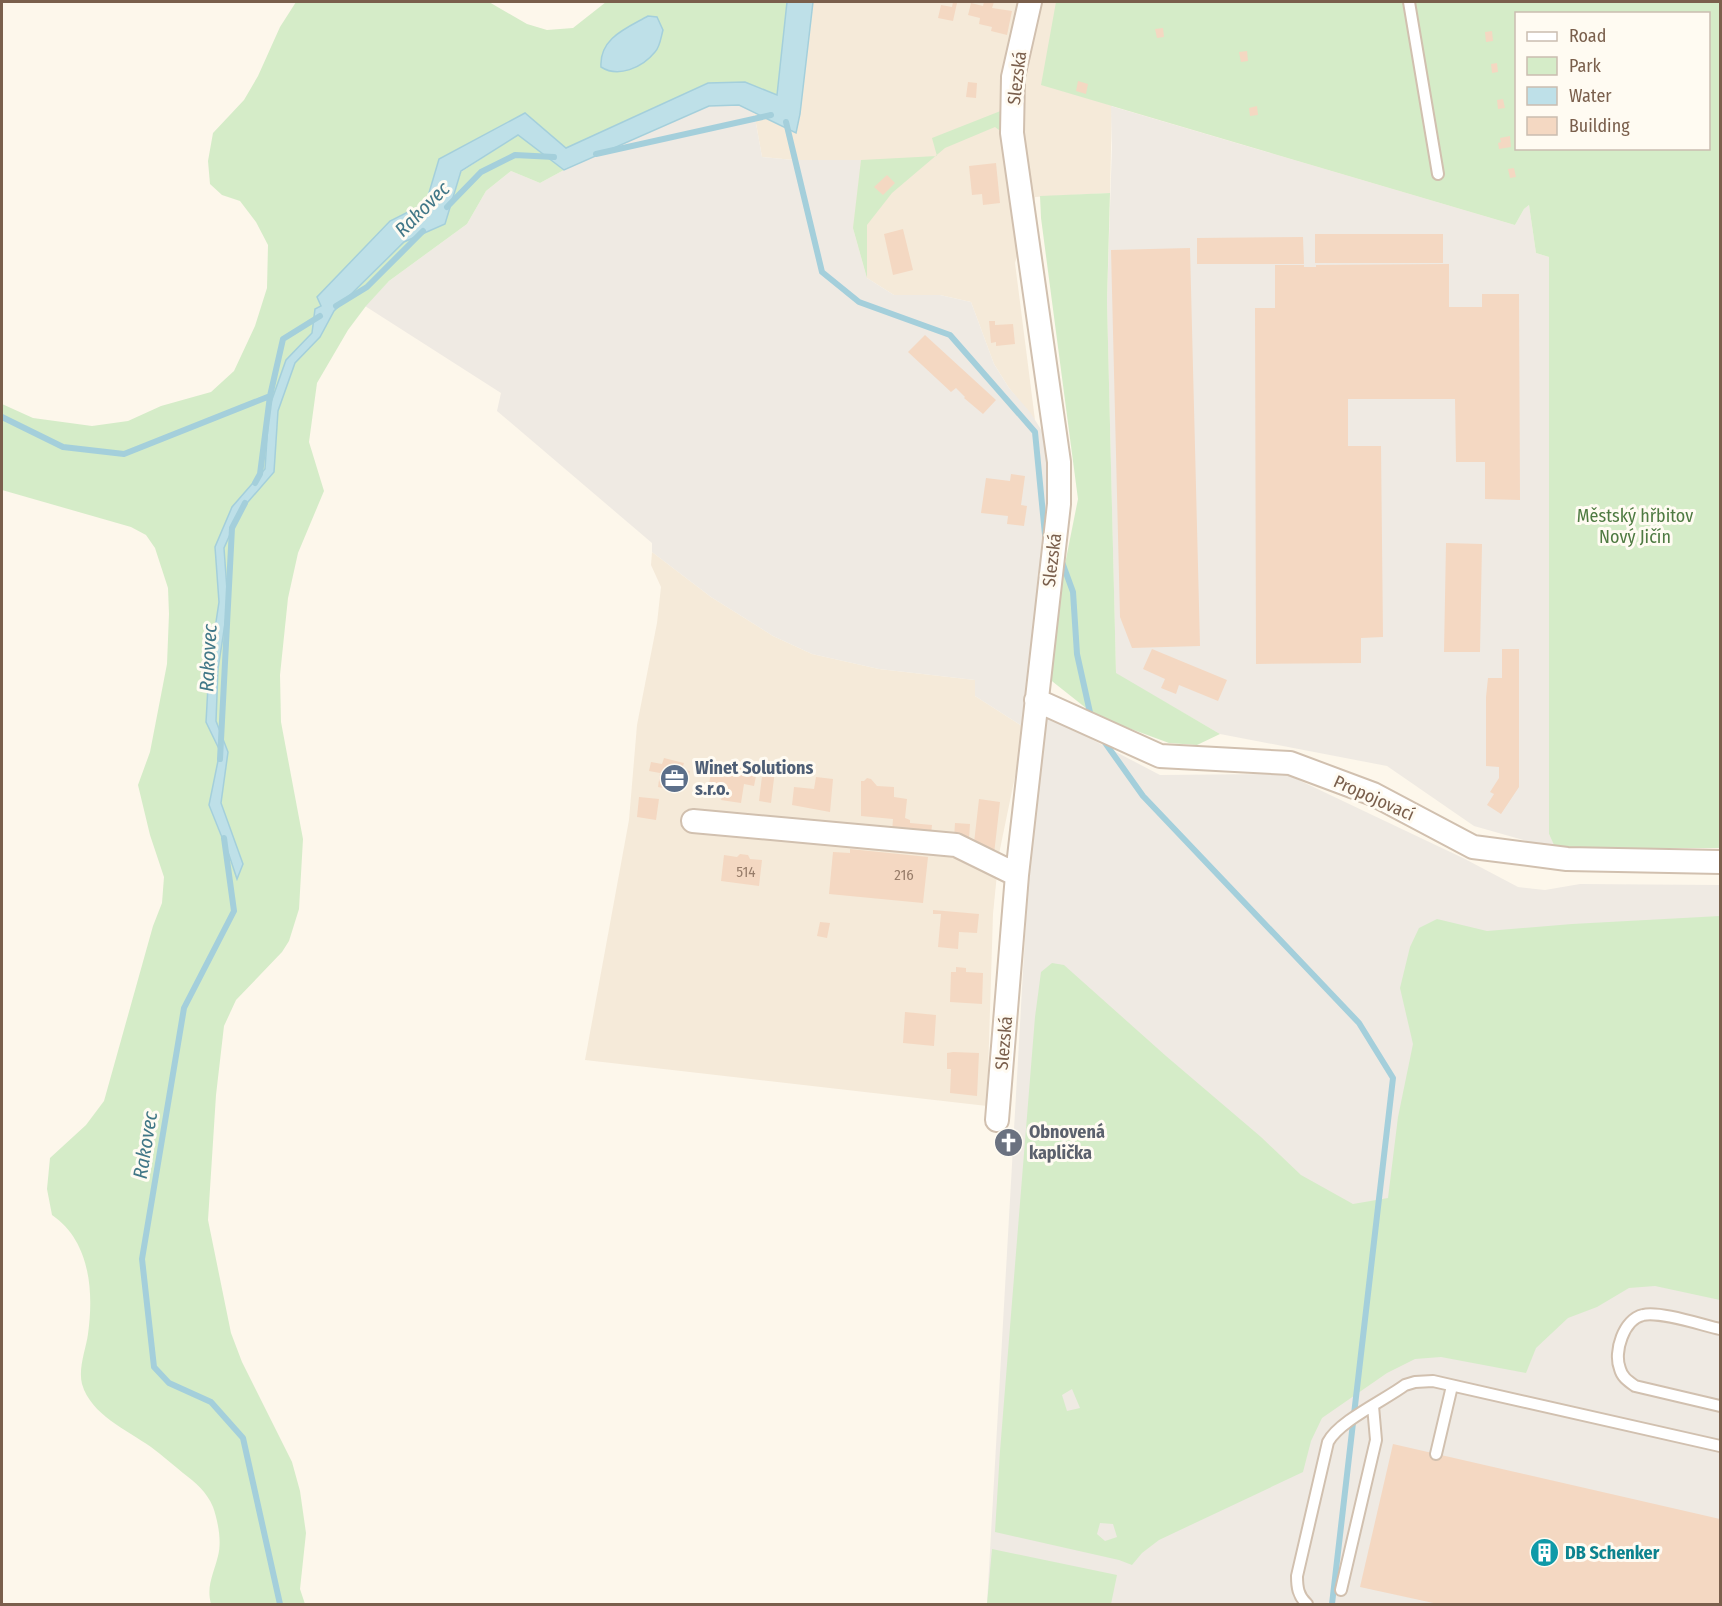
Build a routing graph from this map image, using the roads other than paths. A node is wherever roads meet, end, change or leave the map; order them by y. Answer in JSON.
{"nodes":[{"id":1,"x":1030,"y":2,"type":"edge"},
{"id":2,"x":1410,"y":2,"type":"edge"},
{"id":3,"x":1438,"y":174,"type":"dead end"},
{"id":4,"x":1036,"y":700,"type":"junction"},
{"id":5,"x":693,"y":821,"type":"dead end"},
{"id":6,"x":1720,"y":862,"type":"edge"},
{"id":7,"x":1017,"y":875,"type":"junction"},
{"id":8,"x":998,"y":1120,"type":"dead end"},
{"id":9,"x":1720,"y":1329,"type":"edge"},
{"id":10,"x":1452,"y":1386,"type":"junction"},
{"id":11,"x":1373,"y":1406,"type":"junction"},
{"id":12,"x":1720,"y":1406,"type":"edge"},
{"id":13,"x":1720,"y":1446,"type":"edge"},
{"id":14,"x":1436,"y":1454,"type":"dead end"},
{"id":15,"x":1341,"y":1590,"type":"dead end"},
{"id":16,"x":1306,"y":1605,"type":"edge"}],
"edges":[{"from":1,"to":4,"type":"street","name":"Slezská"},
{"from":2,"to":3,"type":"lane"},
{"from":4,"to":6,"type":"street","name":"Propojovací"},
{"from":4,"to":7,"type":"street","name":"Slezská"},
{"from":5,"to":7,"type":"street"},
{"from":7,"to":8,"type":"street","name":"Slezská"},
{"from":9,"to":12,"type":"lane"},
{"from":10,"to":11,"type":"lane"},
{"from":10,"to":13,"type":"lane"},
{"from":10,"to":14,"type":"lane"},
{"from":11,"to":15,"type":"lane"},
{"from":11,"to":16,"type":"lane"}]}
